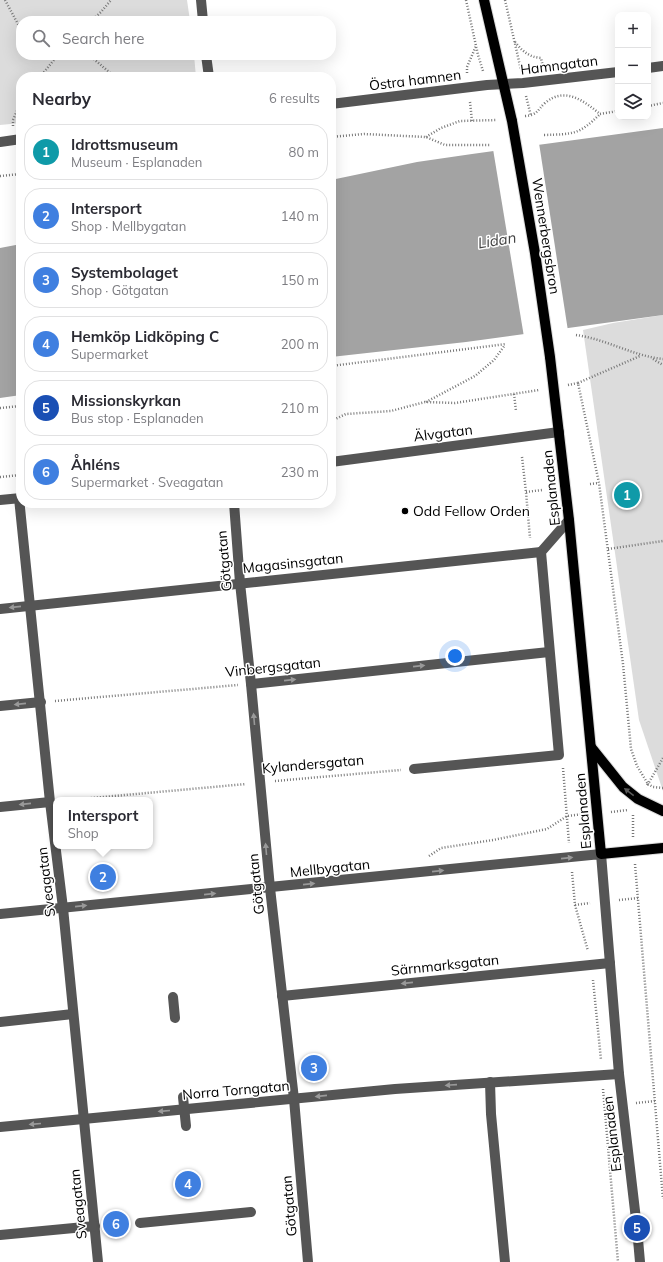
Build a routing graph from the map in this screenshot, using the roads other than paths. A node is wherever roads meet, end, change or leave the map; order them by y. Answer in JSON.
{"nodes":[{"id":1,"x":201,"y":0,"type":"edge"},
{"id":2,"x":484,"y":0,"type":"edge"},
{"id":3,"x":203,"y":16,"type":"edge"},
{"id":4,"x":207,"y":60,"type":"edge"},
{"id":5,"x":663,"y":66,"type":"edge"},
{"id":6,"x":651,"y":68,"type":"edge"},
{"id":7,"x":208,"y":72,"type":"edge"},
{"id":8,"x":615,"y":72,"type":"edge"},
{"id":9,"x":503,"y":84,"type":"junction"},
{"id":10,"x":336,"y":103,"type":"edge"},
{"id":11,"x":16,"y":140,"type":"edge"},
{"id":12,"x":0,"y":142,"type":"edge"},
{"id":13,"x":550,"y":357,"type":"joint"},
{"id":14,"x":559,"y":432,"type":"junction"},
{"id":15,"x":336,"y":461,"type":"edge"},
{"id":16,"x":16,"y":498,"type":"edge"},
{"id":17,"x":0,"y":500,"type":"edge"},
{"id":18,"x":21,"y":508,"type":"edge"},
{"id":19,"x":234,"y":508,"type":"edge"},
{"id":20,"x":569,"y":520,"type":"junction"},
{"id":21,"x":536,"y":552,"type":"junction"},
{"id":22,"x":240,"y":583,"type":"junction"},
{"id":23,"x":31,"y":606,"type":"junction"},
{"id":24,"x":0,"y":609,"type":"edge"},
{"id":25,"x":549,"y":652,"type":"junction"},
{"id":26,"x":251,"y":684,"type":"junction"},
{"id":27,"x":41,"y":702,"type":"junction"},
{"id":28,"x":0,"y":706,"type":"edge"},
{"id":29,"x":591,"y":747,"type":"junction"},
{"id":30,"x":414,"y":769,"type":"road end"},
{"id":31,"x":50,"y":802,"type":"junction"},
{"id":32,"x":0,"y":807,"type":"edge"},
{"id":33,"x":663,"y":811,"type":"edge"},
{"id":34,"x":53,"y":826,"type":"edge"},
{"id":35,"x":663,"y":848,"type":"edge"},
{"id":36,"x":56,"y":849,"type":"edge"},
{"id":37,"x":601,"y":854,"type":"junction"},
{"id":38,"x":270,"y":888,"type":"junction"},
{"id":39,"x":63,"y":908,"type":"junction"},
{"id":40,"x":0,"y":914,"type":"edge"},
{"id":41,"x":610,"y":962,"type":"junction"},
{"id":42,"x":282,"y":996,"type":"junction"},
{"id":43,"x":173,"y":997,"type":"dead end"},
{"id":44,"x":73,"y":1014,"type":"junction"},
{"id":45,"x":175,"y":1018,"type":"dead end"},
{"id":46,"x":0,"y":1022,"type":"edge"},
{"id":47,"x":619,"y":1074,"type":"junction"},
{"id":48,"x":490,"y":1082,"type":"junction"},
{"id":49,"x":183,"y":1097,"type":"dead end"},
{"id":50,"x":294,"y":1099,"type":"junction"},
{"id":51,"x":84,"y":1119,"type":"junction"},
{"id":52,"x":186,"y":1126,"type":"dead end"},
{"id":53,"x":0,"y":1127,"type":"edge"},
{"id":54,"x":251,"y":1212,"type":"dead end"},
{"id":55,"x":140,"y":1223,"type":"dead end"},
{"id":56,"x":95,"y":1226,"type":"junction"},
{"id":57,"x":0,"y":1235,"type":"edge"},
{"id":58,"x":98,"y":1262,"type":"edge"},
{"id":59,"x":308,"y":1262,"type":"edge"},
{"id":60,"x":505,"y":1262,"type":"edge"},
{"id":61,"x":640,"y":1262,"type":"edge"}],
"edges":[{"from":1,"to":3,"type":"street"},
{"from":2,"to":9,"type":"main road","name":"Wennerbergsbron"},
{"from":4,"to":7,"type":"street"},
{"from":5,"to":6,"type":"street"},
{"from":8,"to":9,"type":"street","name":"Hamngatan"},
{"from":9,"to":10,"type":"street","name":"Östra hamnen"},
{"from":9,"to":13,"type":"main road","name":"Wennerbergsbron","bridge":true},
{"from":11,"to":12,"type":"street"},
{"from":13,"to":14,"type":"main road","name":"Esplanaden"},
{"from":14,"to":15,"type":"street","name":"Älvgatan"},
{"from":14,"to":20,"type":"main road","name":"Esplanaden"},
{"from":16,"to":17,"type":"street"},
{"from":18,"to":23,"type":"street","name":"Sveagatan"},
{"from":19,"to":22,"type":"street","name":"Götgatan"},
{"from":20,"to":21,"type":"street"},
{"from":20,"to":29,"type":"main road","name":"Esplanaden"},
{"from":21,"to":22,"type":"street","name":"Magasinsgatan"},
{"from":21,"to":25,"type":"street"},
{"from":22,"to":23,"type":"street","name":"Magasinsgatan"},
{"from":22,"to":26,"type":"street","name":"Götgatan"},
{"from":23,"to":24,"type":"street","name":"Magasinsgatan","one_way":true},
{"from":23,"to":27,"type":"street","name":"Sveagatan"},
{"from":26,"to":25,"type":"street","name":"Vinbergsgatan","one_way":true},
{"from":25,"to":30,"type":"street"},
{"from":38,"to":26,"type":"street","name":"Götgatan","one_way":true},
{"from":27,"to":28,"type":"street","one_way":true},
{"from":27,"to":31,"type":"street","name":"Sveagatan"},
{"from":33,"to":29,"type":"main road","one_way":true},
{"from":29,"to":37,"type":"main road","name":"Esplanaden"},
{"from":31,"to":32,"type":"street","one_way":true},
{"from":31,"to":34,"type":"street","name":"Sveagatan"},
{"from":35,"to":37,"type":"main road","name":"Mellbygatan"},
{"from":36,"to":39,"type":"street","name":"Sveagatan"},
{"from":38,"to":37,"type":"street","name":"Mellbygatan","one_way":true},
{"from":37,"to":41,"type":"street","name":"Esplanaden"},
{"from":39,"to":38,"type":"street","name":"Mellbygatan","one_way":true},
{"from":38,"to":42,"type":"street","name":"Götgatan"},
{"from":39,"to":40,"type":"street","name":"Mellbygatan"},
{"from":39,"to":44,"type":"street","name":"Sveagatan"},
{"from":41,"to":42,"type":"street","name":"Särnmarksgatan","one_way":true},
{"from":41,"to":47,"type":"street","name":"Esplanaden"},
{"from":42,"to":50,"type":"street","name":"Götgatan"},
{"from":43,"to":45,"type":"street"},
{"from":44,"to":46,"type":"street"},
{"from":44,"to":51,"type":"street","name":"Sveagatan"},
{"from":47,"to":48,"type":"street","name":"Norra Torngatan"},
{"from":47,"to":61,"type":"street","name":"Esplanaden"},
{"from":48,"to":50,"type":"street","name":"Norra Torngatan","one_way":true},
{"from":48,"to":60,"type":"street"},
{"from":49,"to":52,"type":"street","bridge":true},
{"from":50,"to":51,"type":"street","name":"Norra Torngatan","one_way":true},
{"from":50,"to":59,"type":"street","name":"Götgatan"},
{"from":51,"to":53,"type":"street","name":"Norra Torngatan","one_way":true},
{"from":51,"to":56,"type":"street","name":"Sveagatan"},
{"from":54,"to":55,"type":"street"},
{"from":56,"to":57,"type":"street"},
{"from":56,"to":58,"type":"street","name":"Sveagatan"}]}
